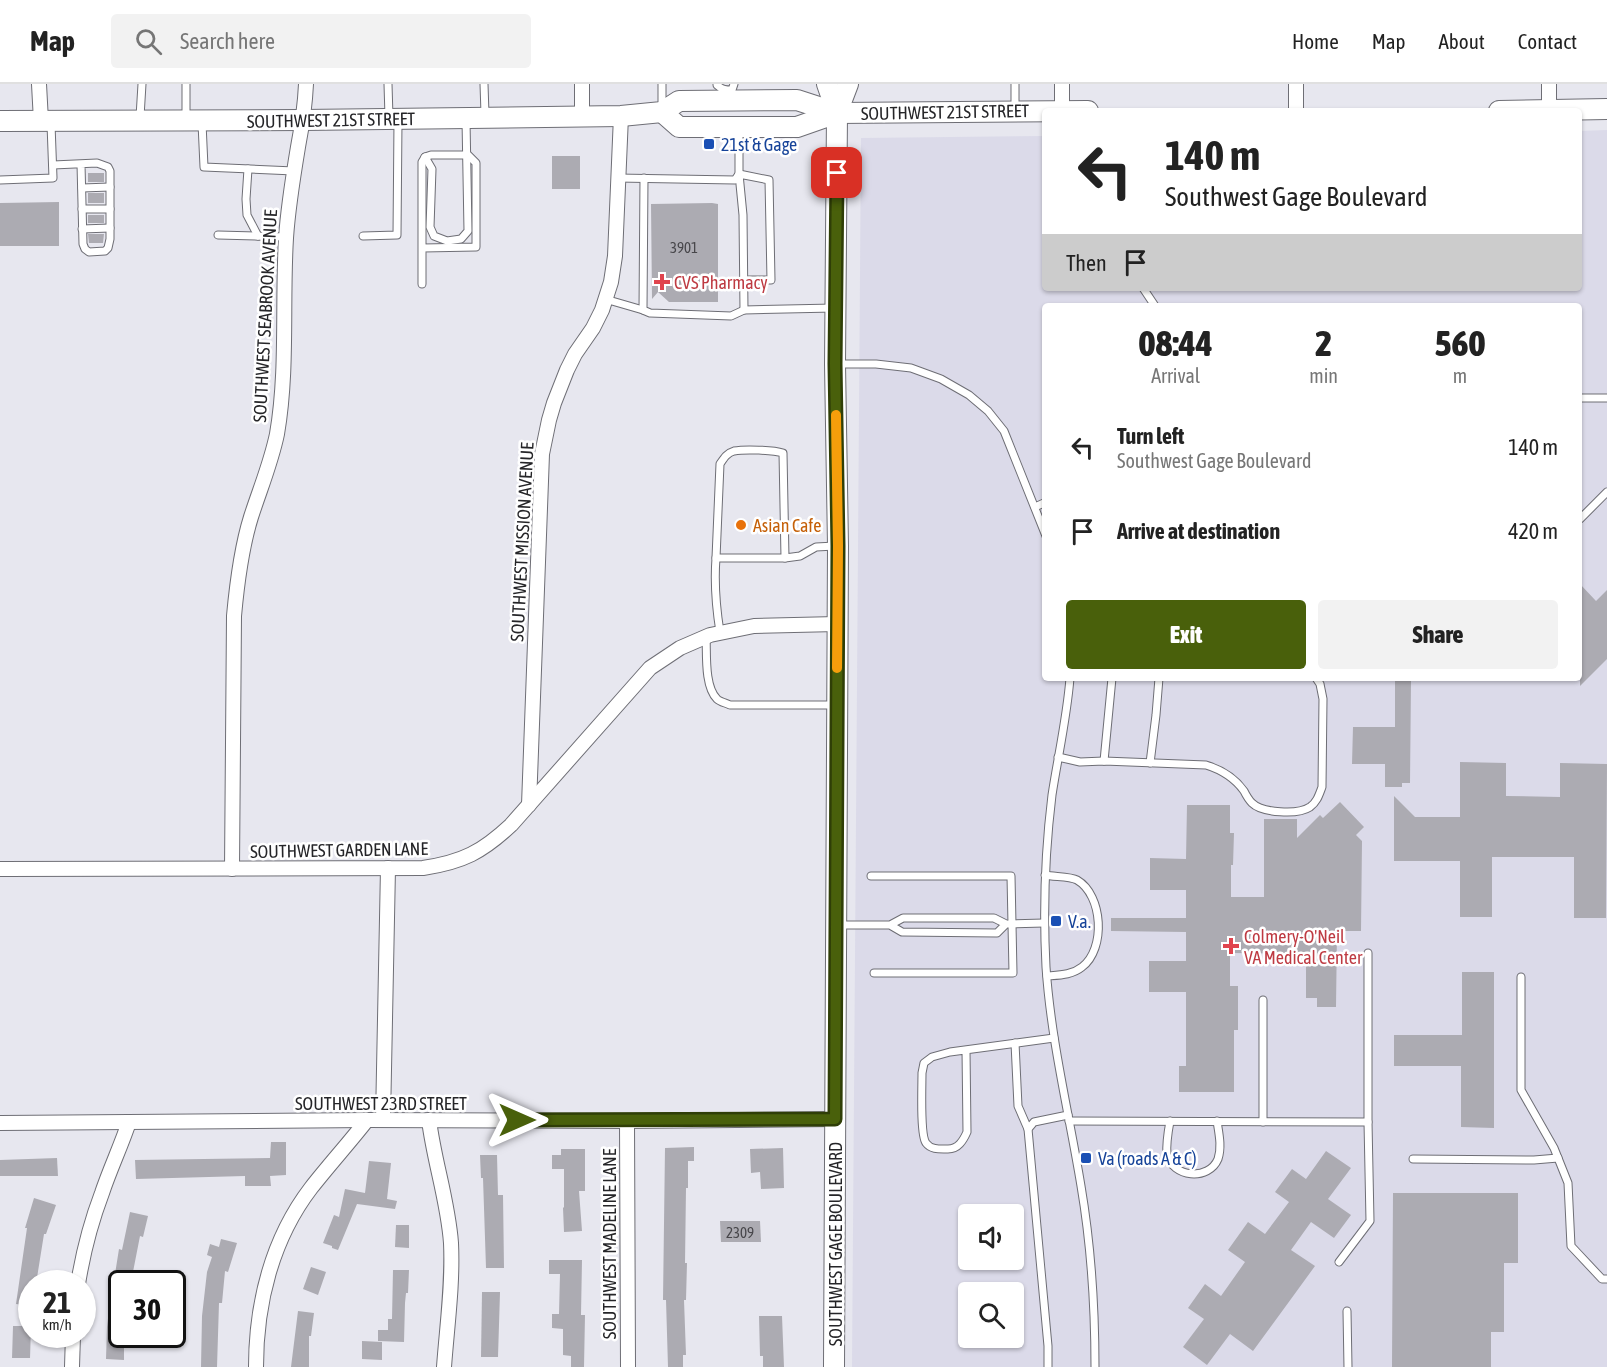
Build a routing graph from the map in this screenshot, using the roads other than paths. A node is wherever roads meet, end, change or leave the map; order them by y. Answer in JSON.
{"nodes":[{"id":1,"x":39,"y":84,"type":"edge"},
{"id":2,"x":142,"y":84,"type":"edge"},
{"id":3,"x":186,"y":84,"type":"edge"},
{"id":4,"x":306,"y":84,"type":"edge"},
{"id":5,"x":388,"y":84,"type":"edge"},
{"id":6,"x":484,"y":84,"type":"edge"},
{"id":7,"x":582,"y":84,"type":"edge"},
{"id":8,"x":662,"y":84,"type":"edge"},
{"id":9,"x":827,"y":84,"type":"edge"},
{"id":10,"x":848,"y":84,"type":"edge"},
{"id":11,"x":1015,"y":84,"type":"edge"},
{"id":12,"x":1062,"y":84,"type":"edge"},
{"id":13,"x":1296,"y":84,"type":"edge"},
{"id":14,"x":1549,"y":84,"type":"edge"},
{"id":15,"x":724,"y":89,"type":"edge"},
{"id":16,"x":1062,"y":108,"type":"edge"},
{"id":17,"x":1296,"y":108,"type":"edge"},
{"id":18,"x":1549,"y":108,"type":"edge"},
{"id":19,"x":1582,"y":109,"type":"edge"},
{"id":20,"x":1607,"y":109,"type":"edge"},
{"id":21,"x":1042,"y":110,"type":"edge"},
{"id":22,"x":1015,"y":111,"type":"junction"},
{"id":23,"x":662,"y":112,"type":"junction"},
{"id":24,"x":837,"y":113,"type":"junction"},
{"id":25,"x":582,"y":116,"type":"junction"},
{"id":26,"x":621,"y":116,"type":"junction"},
{"id":27,"x":476,"y":118,"type":"junction"},
{"id":28,"x":393,"y":119,"type":"junction"},
{"id":29,"x":303,"y":120,"type":"junction"},
{"id":30,"x":0,"y":121,"type":"edge"},
{"id":31,"x":46,"y":121,"type":"junction"},
{"id":32,"x":140,"y":121,"type":"junction"},
{"id":33,"x":194,"y":121,"type":"junction"},
{"id":34,"x":739,"y":127,"type":"junction"},
{"id":35,"x":468,"y":154,"type":"junction"},
{"id":36,"x":425,"y":157,"type":"junction"},
{"id":37,"x":81,"y":164,"type":"junction"},
{"id":38,"x":53,"y":165,"type":"junction"},
{"id":39,"x":248,"y":169,"type":"junction"},
{"id":40,"x":294,"y":171,"type":"junction"},
{"id":41,"x":739,"y":174,"type":"junction"},
{"id":42,"x":617,"y":178,"type":"junction"},
{"id":43,"x":644,"y":178,"type":"junction"},
{"id":44,"x":0,"y":180,"type":"edge"},
{"id":45,"x":110,"y":187,"type":"junction"},
{"id":46,"x":81,"y":188,"type":"junction"},
{"id":47,"x":110,"y":208,"type":"junction"},
{"id":48,"x":82,"y":209,"type":"junction"},
{"id":49,"x":110,"y":228,"type":"junction"},
{"id":50,"x":82,"y":229,"type":"junction"},
{"id":51,"x":218,"y":235,"type":"dead end"},
{"id":52,"x":258,"y":236,"type":"junction"},
{"id":53,"x":363,"y":236,"type":"dead end"},
{"id":54,"x":286,"y":237,"type":"junction"},
{"id":55,"x":423,"y":248,"type":"junction"},
{"id":56,"x":744,"y":280,"type":"junction"},
{"id":57,"x":422,"y":284,"type":"dead end"},
{"id":58,"x":605,"y":299,"type":"junction"},
{"id":59,"x":836,"y":308,"type":"junction"},
{"id":60,"x":644,"y":310,"type":"junction"},
{"id":61,"x":744,"y":310,"type":"junction"},
{"id":62,"x":835,"y":364,"type":"junction"},
{"id":63,"x":1582,"y":398,"type":"edge"},
{"id":64,"x":1607,"y":398,"type":"edge"},
{"id":65,"x":1607,"y":492,"type":"edge"},
{"id":66,"x":1042,"y":504,"type":"edge"},
{"id":67,"x":1035,"y":507,"type":"junction"},
{"id":68,"x":1582,"y":517,"type":"edge"},
{"id":69,"x":1042,"y":525,"type":"edge"},
{"id":70,"x":838,"y":546,"type":"junction"},
{"id":71,"x":716,"y":558,"type":"junction"},
{"id":72,"x":785,"y":558,"type":"junction"},
{"id":73,"x":837,"y":624,"type":"junction"},
{"id":74,"x":713,"y":634,"type":"junction"},
{"id":75,"x":1070,"y":681,"type":"edge"},
{"id":76,"x":1112,"y":681,"type":"edge"},
{"id":77,"x":1159,"y":681,"type":"edge"},
{"id":78,"x":1318,"y":681,"type":"edge"},
{"id":79,"x":837,"y":705,"type":"junction"},
{"id":80,"x":1058,"y":757,"type":"junction"},
{"id":81,"x":1104,"y":761,"type":"junction"},
{"id":82,"x":1150,"y":763,"type":"junction"},
{"id":83,"x":529,"y":804,"type":"junction"},
{"id":84,"x":388,"y":868,"type":"junction"},
{"id":85,"x":0,"y":869,"type":"edge"},
{"id":86,"x":232,"y":869,"type":"junction"},
{"id":87,"x":1045,"y":875,"type":"junction"},
{"id":88,"x":871,"y":876,"type":"dead end"},
{"id":89,"x":836,"y":924,"type":"junction"},
{"id":90,"x":1009,"y":924,"type":"junction"},
{"id":91,"x":1044,"y":924,"type":"junction"},
{"id":92,"x":890,"y":926,"type":"junction"},
{"id":93,"x":1368,"y":953,"type":"dead end"},
{"id":94,"x":874,"y":973,"type":"dead end"},
{"id":95,"x":1047,"y":976,"type":"junction"},
{"id":96,"x":1521,"y":976,"type":"dead end"},
{"id":97,"x":1263,"y":1000,"type":"dead end"},
{"id":98,"x":1054,"y":1038,"type":"junction"},
{"id":99,"x":1015,"y":1043,"type":"junction"},
{"id":100,"x":966,"y":1050,"type":"junction"},
{"id":101,"x":1068,"y":1118,"type":"junction"},
{"id":102,"x":835,"y":1119,"type":"junction"},
{"id":103,"x":367,"y":1120,"type":"junction"},
{"id":104,"x":383,"y":1120,"type":"junction"},
{"id":105,"x":429,"y":1120,"type":"junction"},
{"id":106,"x":627,"y":1121,"type":"junction"},
{"id":107,"x":1170,"y":1121,"type":"junction"},
{"id":108,"x":1217,"y":1121,"type":"junction"},
{"id":109,"x":129,"y":1122,"type":"junction"},
{"id":110,"x":1263,"y":1122,"type":"junction"},
{"id":111,"x":1368,"y":1122,"type":"junction"},
{"id":112,"x":0,"y":1123,"type":"edge"},
{"id":113,"x":1028,"y":1129,"type":"junction"},
{"id":114,"x":1558,"y":1158,"type":"junction"},
{"id":115,"x":1413,"y":1159,"type":"dead end"},
{"id":116,"x":1339,"y":1262,"type":"dead end"},
{"id":117,"x":81,"y":1270,"type":"edge"},
{"id":118,"x":1607,"y":1279,"type":"edge"},
{"id":119,"x":1347,"y":1311,"type":"dead end"},
{"id":120,"x":73,"y":1348,"type":"edge"},
{"id":121,"x":72,"y":1367,"type":"edge"},
{"id":122,"x":256,"y":1367,"type":"edge"},
{"id":123,"x":444,"y":1367,"type":"edge"},
{"id":124,"x":628,"y":1367,"type":"edge"},
{"id":125,"x":834,"y":1367,"type":"edge"},
{"id":126,"x":1048,"y":1367,"type":"edge"},
{"id":127,"x":1095,"y":1367,"type":"edge"},
{"id":128,"x":1348,"y":1367,"type":"edge"}],
"edges":[{"from":1,"to":31,"type":"street"},
{"from":2,"to":32,"type":"lane"},
{"from":3,"to":33,"type":"lane"},
{"from":4,"to":29,"type":"street","name":"SOUTHWEST SEABROOK AVENUE"},
{"from":5,"to":28,"type":"lane"},
{"from":6,"to":27,"type":"lane"},
{"from":7,"to":25,"type":"street"},
{"from":8,"to":23,"type":"lane"},
{"from":9,"to":24,"type":"main road","name":"SOUTHWEST GAGE BOULEVARD"},
{"from":10,"to":24,"type":"main road","name":"SOUTHWEST GAGE BOULEVARD"},
{"from":11,"to":22,"type":"lane"},
{"from":12,"to":16,"type":"street"},
{"from":13,"to":17,"type":"street"},
{"from":14,"to":18,"type":"street"},
{"from":15,"to":23,"type":"main road","name":"SOUTHWEST 21ST STREET"},
{"from":15,"to":24,"type":"main road","name":"SOUTHWEST 21ST STREET"},
{"from":19,"to":20,"type":"main road"},
{"from":21,"to":22,"type":"main road","name":"SOUTHWEST 21ST STREET"},
{"from":22,"to":24,"type":"main road","name":"SOUTHWEST 21ST STREET"},
{"from":23,"to":26,"type":"main road","name":"SOUTHWEST 21ST STREET"},
{"from":23,"to":34,"type":"main road","name":"SOUTHWEST 21ST STREET"},
{"from":24,"to":34,"type":"main road","name":"SOUTHWEST 21ST STREET"},
{"from":24,"to":59,"type":"main road","name":"SOUTHWEST GAGE BOULEVARD"},
{"from":25,"to":26,"type":"main road","name":"SOUTHWEST 21ST STREET"},
{"from":25,"to":27,"type":"main road","name":"SOUTHWEST 21ST STREET"},
{"from":26,"to":42,"type":"street","name":"SOUTHWEST MISSION AVENUE"},
{"from":27,"to":28,"type":"main road","name":"SOUTHWEST 21ST STREET"},
{"from":27,"to":35,"type":"lane"},
{"from":28,"to":29,"type":"main road","name":"SOUTHWEST 21ST STREET"},
{"from":28,"to":53,"type":"lane"},
{"from":29,"to":33,"type":"main road","name":"SOUTHWEST 21ST STREET"},
{"from":29,"to":40,"type":"street","name":"SOUTHWEST SEABROOK AVENUE"},
{"from":30,"to":31,"type":"main road","name":"SOUTHWEST 21ST STREET"},
{"from":31,"to":32,"type":"main road","name":"SOUTHWEST 21ST STREET"},
{"from":31,"to":38,"type":"lane"},
{"from":32,"to":33,"type":"main road","name":"SOUTHWEST 21ST STREET"},
{"from":33,"to":39,"type":"lane"},
{"from":34,"to":41,"type":"lane"},
{"from":35,"to":36,"type":"lane"},
{"from":35,"to":36,"type":"lane"},
{"from":35,"to":55,"type":"lane"},
{"from":36,"to":55,"type":"lane"},
{"from":37,"to":38,"type":"lane"},
{"from":37,"to":45,"type":"lane"},
{"from":37,"to":46,"type":"lane"},
{"from":38,"to":44,"type":"lane"},
{"from":39,"to":40,"type":"lane"},
{"from":39,"to":52,"type":"lane"},
{"from":40,"to":54,"type":"street","name":"SOUTHWEST SEABROOK AVENUE"},
{"from":41,"to":43,"type":"lane"},
{"from":41,"to":56,"type":"lane"},
{"from":41,"to":56,"type":"lane"},
{"from":42,"to":43,"type":"lane"},
{"from":42,"to":58,"type":"street","name":"SOUTHWEST MISSION AVENUE"},
{"from":43,"to":60,"type":"lane"},
{"from":45,"to":46,"type":"lane"},
{"from":45,"to":47,"type":"lane"},
{"from":46,"to":48,"type":"lane"},
{"from":47,"to":48,"type":"lane"},
{"from":47,"to":49,"type":"lane"},
{"from":48,"to":50,"type":"lane"},
{"from":49,"to":50,"type":"lane"},
{"from":49,"to":50,"type":"lane"},
{"from":51,"to":52,"type":"lane"},
{"from":52,"to":54,"type":"lane"},
{"from":54,"to":86,"type":"street","name":"SOUTHWEST SEABROOK AVENUE"},
{"from":55,"to":57,"type":"lane"},
{"from":56,"to":61,"type":"lane"},
{"from":58,"to":60,"type":"lane"},
{"from":58,"to":83,"type":"street","name":"SOUTHWEST MISSION AVENUE"},
{"from":59,"to":61,"type":"lane"},
{"from":59,"to":62,"type":"main road","name":"SOUTHWEST GAGE BOULEVARD"},
{"from":60,"to":61,"type":"lane"},
{"from":62,"to":67,"type":"lane"},
{"from":62,"to":70,"type":"main road","name":"SOUTHWEST GAGE BOULEVARD"},
{"from":63,"to":64,"type":"lane"},
{"from":65,"to":68,"type":"lane"},
{"from":66,"to":67,"type":"lane"},
{"from":67,"to":69,"type":"lane"},
{"from":70,"to":72,"type":"lane"},
{"from":70,"to":73,"type":"main road","name":"SOUTHWEST GAGE BOULEVARD"},
{"from":71,"to":72,"type":"lane"},
{"from":71,"to":72,"type":"lane"},
{"from":71,"to":74,"type":"lane"},
{"from":73,"to":74,"type":"street","name":"SOUTHWEST GARDEN LANE"},
{"from":73,"to":79,"type":"main road","name":"SOUTHWEST GAGE BOULEVARD"},
{"from":74,"to":79,"type":"lane"},
{"from":74,"to":83,"type":"street","name":"SOUTHWEST GARDEN LANE"},
{"from":75,"to":80,"type":"lane"},
{"from":76,"to":81,"type":"lane"},
{"from":77,"to":82,"type":"lane"},
{"from":78,"to":82,"type":"lane"},
{"from":79,"to":89,"type":"main road","name":"SOUTHWEST GAGE BOULEVARD"},
{"from":80,"to":81,"type":"lane"},
{"from":80,"to":87,"type":"lane"},
{"from":81,"to":82,"type":"lane"},
{"from":83,"to":84,"type":"street","name":"SOUTHWEST GARDEN LANE"},
{"from":84,"to":86,"type":"street","name":"SOUTHWEST GARDEN LANE"},
{"from":84,"to":104,"type":"street"},
{"from":85,"to":86,"type":"street","name":"SOUTHWEST GARDEN LANE"},
{"from":87,"to":91,"type":"lane"},
{"from":87,"to":95,"type":"lane"},
{"from":88,"to":90,"type":"lane"},
{"from":89,"to":92,"type":"lane"},
{"from":89,"to":102,"type":"main road","name":"SOUTHWEST GAGE BOULEVARD"},
{"from":90,"to":91,"type":"lane"},
{"from":90,"to":92,"type":"lane"},
{"from":90,"to":92,"type":"lane"},
{"from":90,"to":94,"type":"lane"},
{"from":91,"to":95,"type":"lane"},
{"from":93,"to":111,"type":"lane"},
{"from":95,"to":98,"type":"lane"},
{"from":96,"to":114,"type":"lane"},
{"from":97,"to":110,"type":"lane"},
{"from":98,"to":99,"type":"lane"},
{"from":98,"to":101,"type":"lane"},
{"from":99,"to":100,"type":"lane"},
{"from":99,"to":113,"type":"lane"},
{"from":100,"to":100,"type":"lane"},
{"from":101,"to":107,"type":"lane"},
{"from":101,"to":113,"type":"lane"},
{"from":101,"to":127,"type":"lane"},
{"from":102,"to":106,"type":"street","name":"SOUTHWEST 23RD STREET"},
{"from":102,"to":125,"type":"main road","name":"SOUTHWEST GAGE BOULEVARD"},
{"from":103,"to":104,"type":"street","name":"SOUTHWEST 23RD STREET"},
{"from":103,"to":109,"type":"street","name":"SOUTHWEST 23RD STREET"},
{"from":103,"to":122,"type":"street"},
{"from":104,"to":105,"type":"street","name":"SOUTHWEST 23RD STREET"},
{"from":105,"to":106,"type":"street","name":"SOUTHWEST 23RD STREET"},
{"from":105,"to":123,"type":"street"},
{"from":106,"to":124,"type":"street","name":"SOUTHWEST MADELINE LANE"},
{"from":107,"to":108,"type":"lane"},
{"from":107,"to":108,"type":"lane"},
{"from":108,"to":110,"type":"lane"},
{"from":109,"to":112,"type":"street","name":"SOUTHWEST 23RD STREET"},
{"from":109,"to":117,"type":"street"},
{"from":110,"to":111,"type":"lane"},
{"from":111,"to":116,"type":"lane"},
{"from":113,"to":126,"type":"lane"},
{"from":114,"to":115,"type":"lane"},
{"from":114,"to":118,"type":"lane"},
{"from":119,"to":128,"type":"lane"},
{"from":120,"to":121,"type":"street"}]}
